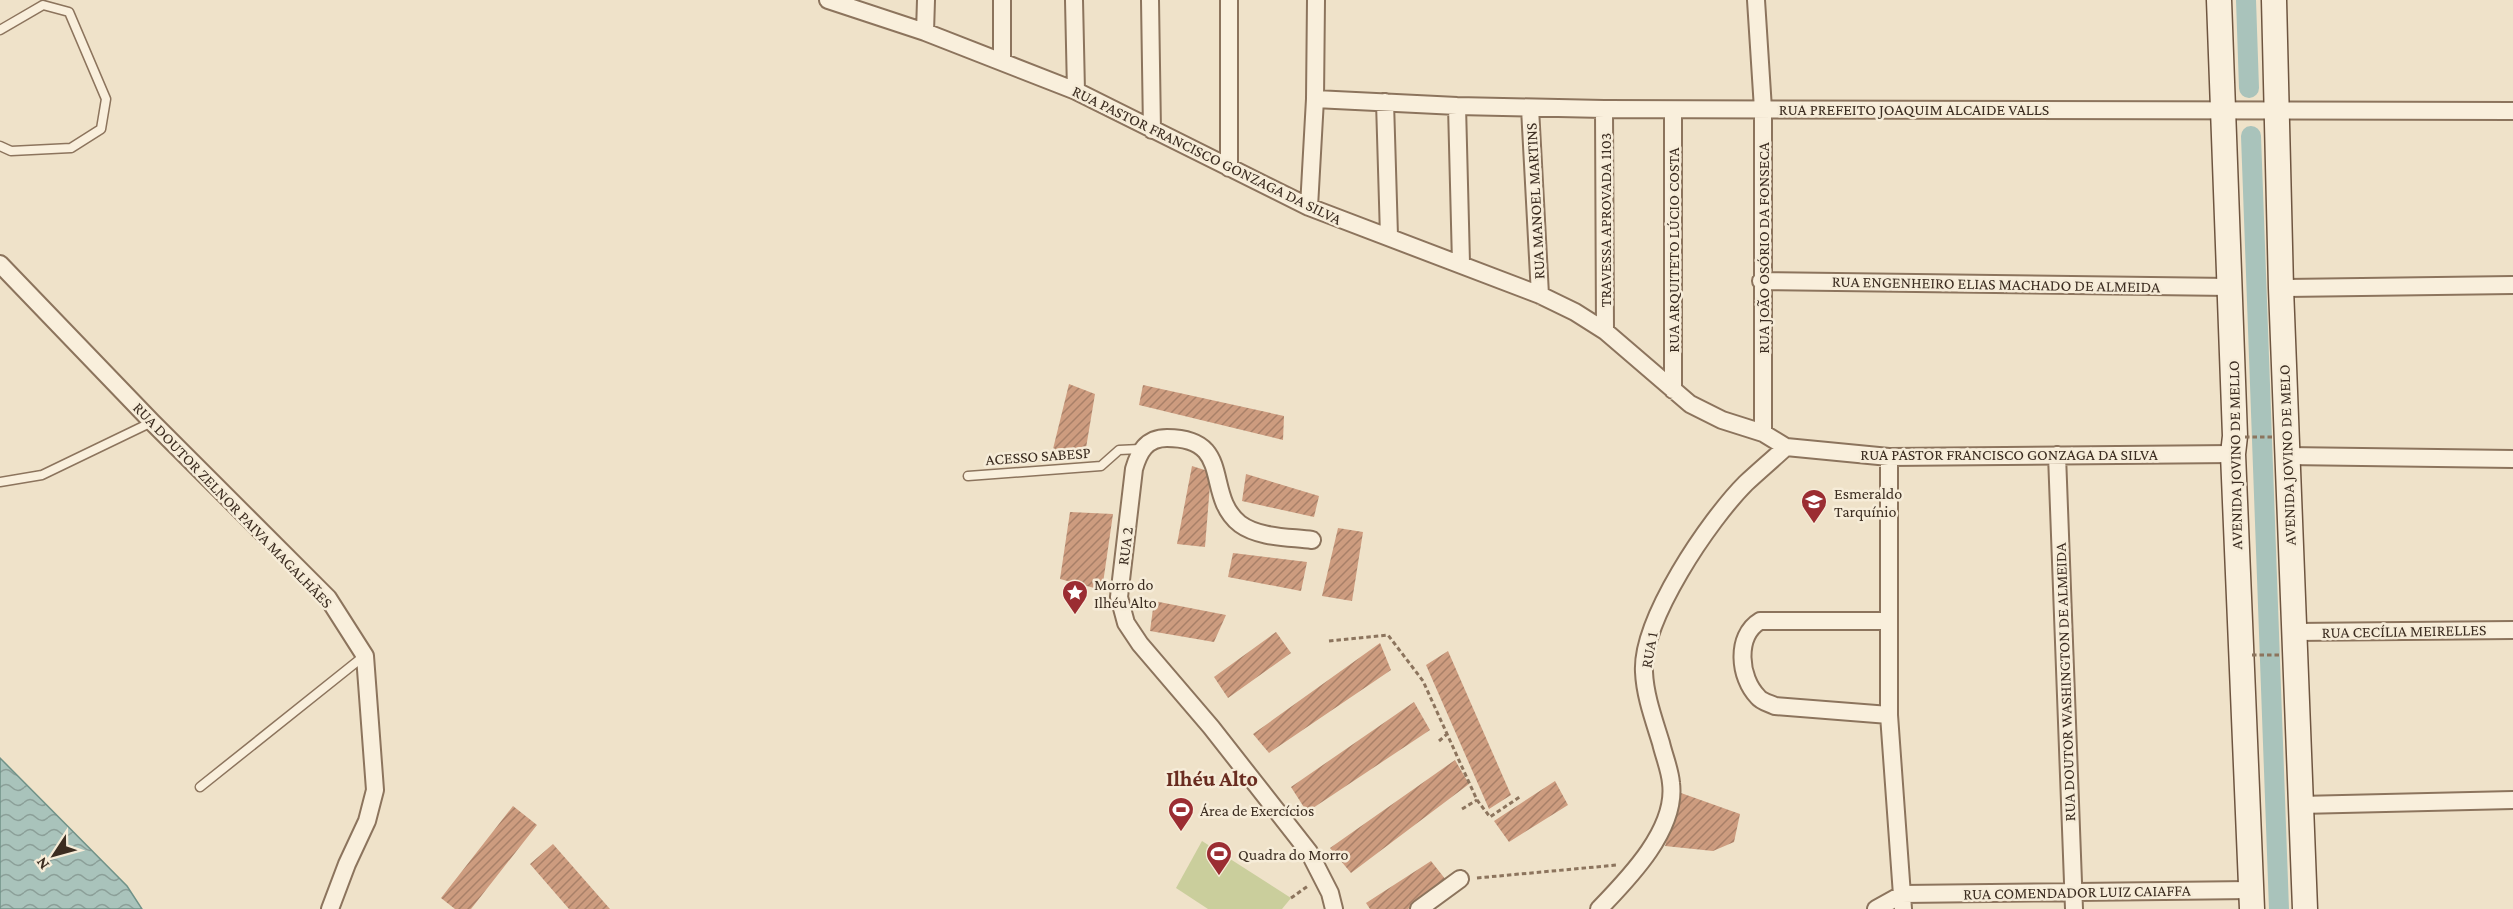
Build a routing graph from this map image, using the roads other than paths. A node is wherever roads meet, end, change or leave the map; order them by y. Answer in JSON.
{"nodes":[{"id":1,"x":828,"y":0,"type":"edge"},
{"id":2,"x":926,"y":0,"type":"edge"},
{"id":3,"x":1002,"y":0,"type":"edge"},
{"id":4,"x":1074,"y":0,"type":"edge"},
{"id":5,"x":1150,"y":0,"type":"edge"},
{"id":6,"x":1229,"y":0,"type":"edge"},
{"id":7,"x":1316,"y":0,"type":"edge"},
{"id":8,"x":1756,"y":0,"type":"edge"},
{"id":9,"x":2219,"y":0,"type":"edge"},
{"id":10,"x":2274,"y":0,"type":"edge"},
{"id":11,"x":872,"y":7,"type":"edge"},
{"id":12,"x":0,"y":30,"type":"edge"},
{"id":13,"x":925,"y":33,"type":"junction"},
{"id":14,"x":1002,"y":62,"type":"junction"},
{"id":15,"x":1076,"y":91,"type":"junction"},
{"id":16,"x":1315,"y":99,"type":"junction"},
{"id":17,"x":1385,"y":102,"type":"junction"},
{"id":18,"x":1457,"y":106,"type":"junction"},
{"id":19,"x":1530,"y":108,"type":"junction"},
{"id":20,"x":1604,"y":109,"type":"junction"},
{"id":21,"x":1763,"y":109,"type":"junction"},
{"id":22,"x":1673,"y":110,"type":"junction"},
{"id":23,"x":2224,"y":110,"type":"junction"},
{"id":24,"x":2277,"y":110,"type":"junction"},
{"id":25,"x":2513,"y":111,"type":"edge"},
{"id":26,"x":1152,"y":130,"type":"junction"},
{"id":27,"x":0,"y":146,"type":"edge"},
{"id":28,"x":1229,"y":168,"type":"junction"},
{"id":29,"x":1309,"y":207,"type":"junction"},
{"id":30,"x":1389,"y":236,"type":"junction"},
{"id":31,"x":1461,"y":263,"type":"junction"},
{"id":32,"x":0,"y":264,"type":"edge"},
{"id":33,"x":1761,"y":280,"type":"junction"},
{"id":34,"x":2513,"y":285,"type":"edge"},
{"id":35,"x":2230,"y":288,"type":"junction"},
{"id":36,"x":2281,"y":288,"type":"junction"},
{"id":37,"x":1540,"y":295,"type":"junction"},
{"id":38,"x":1605,"y":331,"type":"junction"},
{"id":39,"x":1673,"y":390,"type":"junction"},
{"id":40,"x":152,"y":422,"type":"junction"},
{"id":41,"x":1763,"y":433,"type":"junction"},
{"id":42,"x":2239,"y":446,"type":"junction"},
{"id":43,"x":1786,"y":447,"type":"junction"},
{"id":44,"x":1140,"y":449,"type":"junction"},
{"id":45,"x":2057,"y":454,"type":"junction"},
{"id":46,"x":2287,"y":456,"type":"junction"},
{"id":47,"x":1889,"y":457,"type":"junction"},
{"id":48,"x":2513,"y":459,"type":"edge"},
{"id":49,"x":968,"y":476,"type":"dead end"},
{"id":50,"x":0,"y":482,"type":"edge"},
{"id":51,"x":1312,"y":540,"type":"dead end"},
{"id":52,"x":1889,"y":621,"type":"junction"},
{"id":53,"x":2513,"y":630,"type":"edge"},
{"id":54,"x":2294,"y":632,"type":"junction"},
{"id":55,"x":365,"y":656,"type":"junction"},
{"id":56,"x":1889,"y":715,"type":"junction"},
{"id":57,"x":201,"y":787,"type":"dead end"},
{"id":58,"x":2513,"y":800,"type":"edge"},
{"id":59,"x":2300,"y":805,"type":"junction"},
{"id":60,"x":1460,"y":879,"type":"road end"},
{"id":61,"x":2251,"y":900,"type":"edge"},
{"id":62,"x":2073,"y":901,"type":"edge"},
{"id":63,"x":1903,"y":902,"type":"edge"},
{"id":64,"x":330,"y":909,"type":"edge"},
{"id":65,"x":1334,"y":909,"type":"edge"},
{"id":66,"x":1419,"y":909,"type":"edge"},
{"id":67,"x":1599,"y":909,"type":"edge"},
{"id":68,"x":1876,"y":909,"type":"edge"},
{"id":69,"x":2305,"y":909,"type":"edge"}],
"edges":[{"from":1,"to":11,"type":"street","name":"RUA PASTOR FRANCISCO GONZAGA DA SILVA"},
{"from":2,"to":13,"type":"street"},
{"from":3,"to":14,"type":"street"},
{"from":4,"to":15,"type":"street"},
{"from":5,"to":26,"type":"street"},
{"from":6,"to":28,"type":"street"},
{"from":7,"to":16,"type":"street"},
{"from":8,"to":21,"type":"street","name":"RUA JOÃO OSÓRIO DA FONSECA"},
{"from":9,"to":23,"type":"main road","name":"AVENIDA JOVINO DE MELLO"},
{"from":10,"to":24,"type":"main road","name":"AVENIDA JOVINO DE MELO"},
{"from":11,"to":13,"type":"street","name":"RUA PASTOR FRANCISCO GONZAGA DA SILVA"},
{"from":12,"to":27,"type":"lane"},
{"from":13,"to":14,"type":"street","name":"RUA PASTOR FRANCISCO GONZAGA DA SILVA"},
{"from":14,"to":15,"type":"street","name":"RUA PASTOR FRANCISCO GONZAGA DA SILVA"},
{"from":15,"to":26,"type":"street","name":"RUA PASTOR FRANCISCO GONZAGA DA SILVA"},
{"from":16,"to":17,"type":"street","name":"RUA PREFEITO JOAQUIM ALCAIDE VALLS"},
{"from":16,"to":29,"type":"street"},
{"from":17,"to":18,"type":"street","name":"RUA PREFEITO JOAQUIM ALCAIDE VALLS"},
{"from":17,"to":30,"type":"street"},
{"from":18,"to":19,"type":"street","name":"RUA PREFEITO JOAQUIM ALCAIDE VALLS"},
{"from":18,"to":31,"type":"street"},
{"from":19,"to":20,"type":"street","name":"RUA PREFEITO JOAQUIM ALCAIDE VALLS"},
{"from":19,"to":37,"type":"street","name":"RUA MANOEL MARTINS"},
{"from":20,"to":22,"type":"street","name":"RUA PREFEITO JOAQUIM ALCAIDE VALLS"},
{"from":20,"to":38,"type":"street","name":"TRAVESSA APROVADA 1103"},
{"from":21,"to":22,"type":"street","name":"RUA PREFEITO JOAQUIM ALCAIDE VALLS"},
{"from":21,"to":23,"type":"street","name":"RUA PREFEITO JOAQUIM ALCAIDE VALLS"},
{"from":21,"to":33,"type":"street","name":"RUA JOÃO OSÓRIO DA FONSECA"},
{"from":22,"to":39,"type":"street","name":"RUA ARQUITETO LÚCIO COSTA"},
{"from":23,"to":24,"type":"street","name":"RUA PREFEITO JOAQUIM ALCAIDE VALLS"},
{"from":23,"to":35,"type":"main road","name":"AVENIDA JOVINO DE MELLO"},
{"from":24,"to":25,"type":"street","name":"RUA PREFEITO JOAQUIM ALCAIDE VALLS"},
{"from":24,"to":36,"type":"main road","name":"AVENIDA JOVINO DE MELO"},
{"from":26,"to":28,"type":"street","name":"RUA PASTOR FRANCISCO GONZAGA DA SILVA"},
{"from":28,"to":29,"type":"street","name":"RUA PASTOR FRANCISCO GONZAGA DA SILVA"},
{"from":29,"to":30,"type":"street","name":"RUA PASTOR FRANCISCO GONZAGA DA SILVA"},
{"from":30,"to":31,"type":"street","name":"RUA PASTOR FRANCISCO GONZAGA DA SILVA"},
{"from":31,"to":37,"type":"street","name":"RUA PASTOR FRANCISCO GONZAGA DA SILVA"},
{"from":32,"to":40,"type":"street","name":"RUA DOUTOR ZELNOR PAIVA MAGALHÃES"},
{"from":33,"to":35,"type":"street","name":"RUA ENGENHEIRO ELIAS MACHADO DE ALMEIDA"},
{"from":33,"to":41,"type":"street","name":"RUA JOÃO OSÓRIO DA FONSECA"},
{"from":34,"to":36,"type":"street"},
{"from":35,"to":42,"type":"main road","name":"AVENIDA JOVINO DE MELLO"},
{"from":36,"to":46,"type":"main road","name":"AVENIDA JOVINO DE MELO"},
{"from":37,"to":38,"type":"street","name":"RUA PASTOR FRANCISCO GONZAGA DA SILVA"},
{"from":38,"to":39,"type":"street","name":"RUA PASTOR FRANCISCO GONZAGA DA SILVA"},
{"from":39,"to":41,"type":"street","name":"RUA PASTOR FRANCISCO GONZAGA DA SILVA"},
{"from":40,"to":50,"type":"lane"},
{"from":40,"to":55,"type":"street","name":"RUA DOUTOR ZELNOR PAIVA MAGALHÃES"},
{"from":41,"to":43,"type":"street"},
{"from":42,"to":45,"type":"street","name":"RUA PASTOR FRANCISCO GONZAGA DA SILVA"},
{"from":42,"to":61,"type":"main road","name":"AVENIDA JOVINO DE MELLO"},
{"from":43,"to":47,"type":"street","name":"RUA PASTOR FRANCISCO GONZAGA DA SILVA"},
{"from":43,"to":67,"type":"street","name":"RUA 1"},
{"from":44,"to":49,"type":"lane","name":"ACESSO SABESP"},
{"from":44,"to":51,"type":"street"},
{"from":44,"to":65,"type":"street","name":"RUA 2"},
{"from":45,"to":47,"type":"street","name":"RUA PASTOR FRANCISCO GONZAGA DA SILVA"},
{"from":45,"to":62,"type":"street","name":"RUA DOUTOR WASHINGTON DE ALMEIDA"},
{"from":46,"to":48,"type":"street"},
{"from":46,"to":54,"type":"main road","name":"AVENIDA JOVINO DE MELO"},
{"from":47,"to":52,"type":"street"},
{"from":52,"to":56,"type":"street"},
{"from":52,"to":56,"type":"street"},
{"from":53,"to":54,"type":"street","name":"RUA CECÍLIA MEIRELLES"},
{"from":54,"to":59,"type":"main road","name":"AVENIDA JOVINO DE MELO"},
{"from":55,"to":57,"type":"lane"},
{"from":55,"to":64,"type":"street","name":"RUA DOUTOR ZELNOR PAIVA MAGALHÃES"},
{"from":56,"to":63,"type":"street"},
{"from":58,"to":59,"type":"street"},
{"from":59,"to":69,"type":"main road","name":"AVENIDA JOVINO DE MELO"},
{"from":60,"to":66,"type":"street"},
{"from":61,"to":62,"type":"street","name":"RUA COMENDADOR LUIZ CAIAFFA"},
{"from":62,"to":63,"type":"street","name":"RUA COMENDADOR LUIZ CAIAFFA"},
{"from":63,"to":68,"type":"street"}]}
